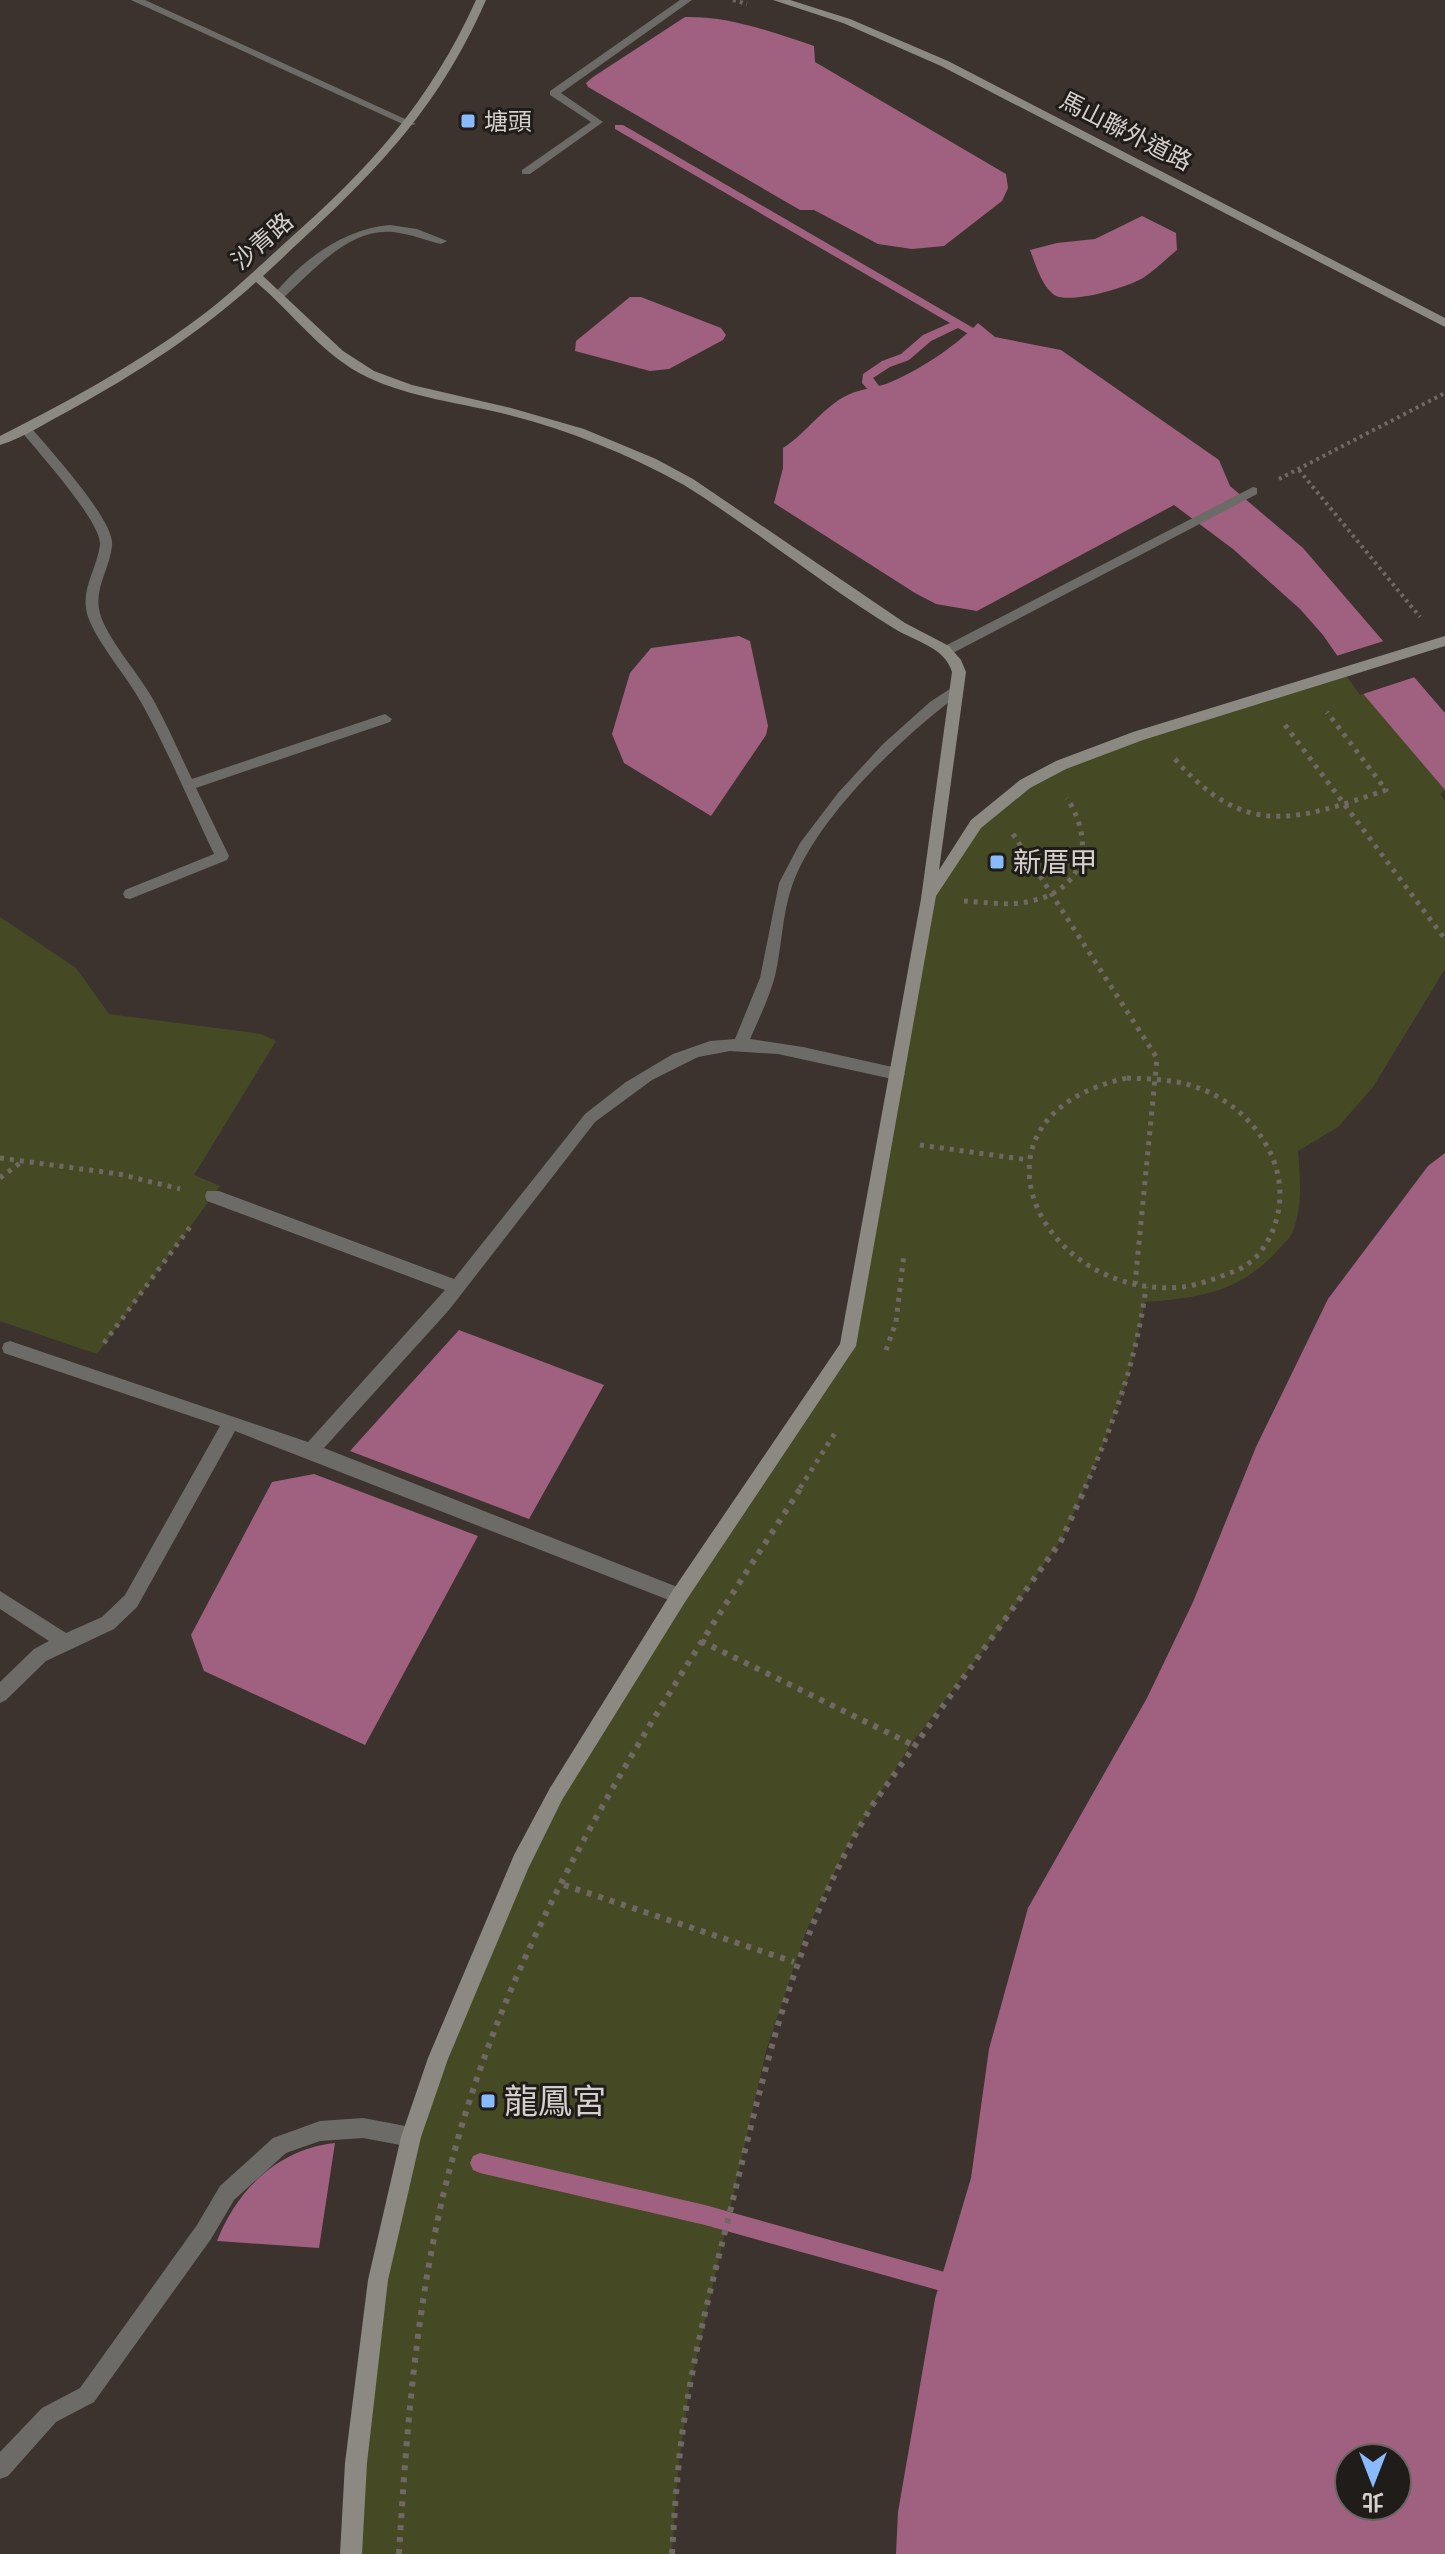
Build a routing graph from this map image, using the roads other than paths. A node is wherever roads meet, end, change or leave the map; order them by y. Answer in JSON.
{"nodes":[{"id":1,"x":136,"y":0,"type":"edge"},
{"id":2,"x":481,"y":0,"type":"edge"},
{"id":3,"x":488,"y":0,"type":"edge"},
{"id":4,"x":687,"y":0,"type":"edge"},
{"id":5,"x":778,"y":0,"type":"edge"},
{"id":6,"x":475,"y":17,"type":"junction"},
{"id":7,"x":411,"y":124,"type":"junction"},
{"id":8,"x":526,"y":172,"type":"dead end"},
{"id":9,"x":441,"y":241,"type":"dead end"},
{"id":10,"x":255,"y":276,"type":"junction"},
{"id":11,"x":280,"y":294,"type":"junction"},
{"id":12,"x":1445,"y":323,"type":"edge"},
{"id":13,"x":25,"y":428,"type":"junction"},
{"id":14,"x":0,"y":441,"type":"edge"},
{"id":15,"x":1253,"y":491,"type":"road end"},
{"id":16,"x":1443,"y":642,"type":"edge"},
{"id":17,"x":946,"y":651,"type":"junction"},
{"id":18,"x":956,"y":690,"type":"junction"},
{"id":19,"x":385,"y":719,"type":"dead end"},
{"id":20,"x":188,"y":785,"type":"junction"},
{"id":21,"x":130,"y":894,"type":"dead end"},
{"id":22,"x":928,"y":899,"type":"junction"},
{"id":23,"x":739,"y":1046,"type":"junction"},
{"id":24,"x":897,"y":1074,"type":"junction"},
{"id":25,"x":213,"y":1196,"type":"road end"},
{"id":26,"x":457,"y":1287,"type":"junction"},
{"id":27,"x":10,"y":1348,"type":"dead end"},
{"id":28,"x":231,"y":1422,"type":"junction"},
{"id":29,"x":311,"y":1451,"type":"junction"},
{"id":30,"x":679,"y":1596,"type":"junction"},
{"id":31,"x":0,"y":1599,"type":"edge"},
{"id":32,"x":65,"y":1642,"type":"junction"},
{"id":33,"x":0,"y":1694,"type":"edge"},
{"id":34,"x":411,"y":2137,"type":"junction"},
{"id":35,"x":0,"y":2468,"type":"edge"},
{"id":36,"x":351,"y":2554,"type":"edge"}],
"edges":[{"from":1,"to":7,"type":"lane"},
{"from":2,"to":6,"type":"street","name":"沙青路"},
{"from":3,"to":6,"type":"street"},
{"from":4,"to":8,"type":"lane"},
{"from":5,"to":12,"type":"street","name":"馬山聯外道路"},
{"from":6,"to":7,"type":"street","name":"沙青路"},
{"from":7,"to":10,"type":"street","name":"沙青路"},
{"from":9,"to":11,"type":"lane"},
{"from":10,"to":11,"type":"street"},
{"from":10,"to":13,"type":"street","name":"沙青路"},
{"from":11,"to":17,"type":"street"},
{"from":13,"to":14,"type":"street","name":"沙青路"},
{"from":13,"to":20,"type":"lane"},
{"from":15,"to":17,"type":"lane"},
{"from":16,"to":22,"type":"street"},
{"from":17,"to":18,"type":"street"},
{"from":18,"to":22,"type":"street"},
{"from":18,"to":23,"type":"lane"},
{"from":19,"to":20,"type":"lane"},
{"from":20,"to":21,"type":"lane"},
{"from":22,"to":24,"type":"street"},
{"from":23,"to":24,"type":"lane"},
{"from":23,"to":26,"type":"lane"},
{"from":24,"to":30,"type":"street"},
{"from":25,"to":26,"type":"lane"},
{"from":26,"to":29,"type":"lane"},
{"from":27,"to":28,"type":"lane"},
{"from":28,"to":29,"type":"lane"},
{"from":28,"to":32,"type":"lane"},
{"from":29,"to":30,"type":"lane"},
{"from":30,"to":34,"type":"street"},
{"from":31,"to":32,"type":"lane"},
{"from":32,"to":33,"type":"lane"},
{"from":34,"to":35,"type":"lane"},
{"from":34,"to":36,"type":"street"}]}
